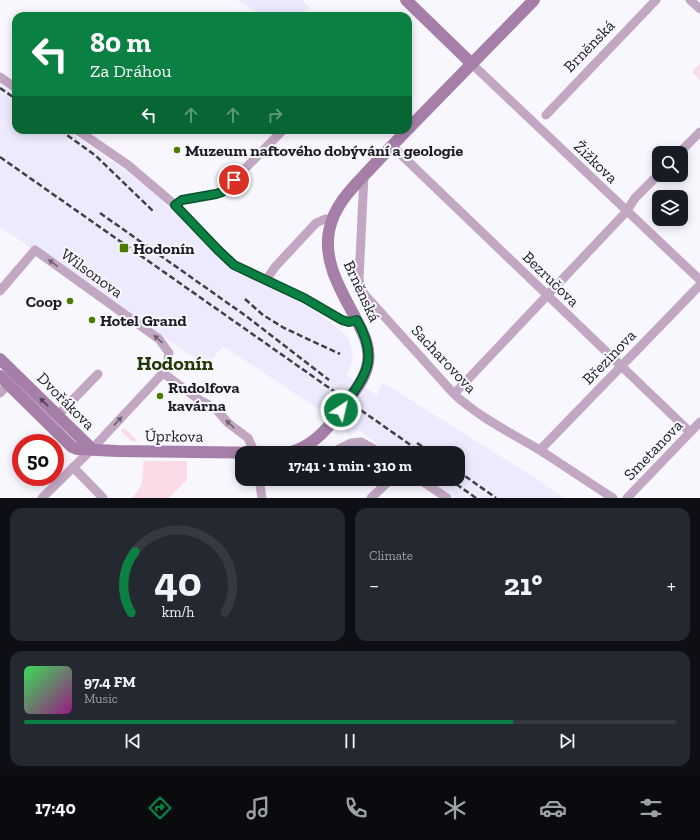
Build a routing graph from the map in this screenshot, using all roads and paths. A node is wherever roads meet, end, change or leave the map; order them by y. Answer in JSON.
{"nodes":[{"id":1,"x":534,"y":0,"type":"edge"},
{"id":2,"x":656,"y":0,"type":"edge"},
{"id":3,"x":690,"y":0,"type":"edge"},
{"id":4,"x":408,"y":1,"type":"edge"},
{"id":5,"x":700,"y":9,"type":"edge"},
{"id":6,"x":472,"y":64,"type":"junction"},
{"id":7,"x":0,"y":77,"type":"edge"},
{"id":8,"x":12,"y":85,"type":"edge"},
{"id":9,"x":546,"y":115,"type":"dead end"},
{"id":10,"x":412,"y":126,"type":"edge"},
{"id":11,"x":700,"y":132,"type":"edge"},
{"id":12,"x":83,"y":134,"type":"edge"},
{"id":13,"x":279,"y":134,"type":"edge"},
{"id":14,"x":404,"y":134,"type":"edge"},
{"id":15,"x":392,"y":146,"type":"junction"},
{"id":16,"x":686,"y":146,"type":"edge"},
{"id":17,"x":364,"y":175,"type":"junction"},
{"id":18,"x":652,"y":181,"type":"edge"},
{"id":19,"x":175,"y":205,"type":"junction"},
{"id":20,"x":626,"y":212,"type":"junction"},
{"id":21,"x":332,"y":219,"type":"junction"},
{"id":22,"x":266,"y":280,"type":"junction"},
{"id":23,"x":700,"y":280,"type":"edge"},
{"id":24,"x":700,"y":285,"type":"edge"},
{"id":25,"x":0,"y":291,"type":"edge"},
{"id":26,"x":547,"y":296,"type":"junction"},
{"id":27,"x":357,"y":320,"type":"junction"},
{"id":28,"x":0,"y":359,"type":"edge"},
{"id":29,"x":621,"y":366,"type":"junction"},
{"id":30,"x":163,"y":373,"type":"junction"},
{"id":31,"x":98,"y":374,"type":"dead end"},
{"id":32,"x":4,"y":380,"type":"edge"},
{"id":33,"x":0,"y":393,"type":"edge"},
{"id":34,"x":454,"y":394,"type":"junction"},
{"id":35,"x":58,"y":415,"type":"junction"},
{"id":36,"x":700,"y":422,"type":"edge"},
{"id":37,"x":690,"y":432,"type":"junction"},
{"id":38,"x":252,"y":446,"type":"edge"},
{"id":39,"x":306,"y":446,"type":"edge"},
{"id":40,"x":345,"y":446,"type":"edge"},
{"id":41,"x":368,"y":446,"type":"edge"},
{"id":42,"x":92,"y":449,"type":"junction"},
{"id":43,"x":540,"y":450,"type":"junction"},
{"id":44,"x":235,"y":453,"type":"edge"},
{"id":45,"x":73,"y":467,"type":"junction"},
{"id":46,"x":260,"y":486,"type":"edge"},
{"id":47,"x":384,"y":486,"type":"edge"},
{"id":48,"x":429,"y":486,"type":"edge"},
{"id":49,"x":42,"y":498,"type":"edge"},
{"id":50,"x":104,"y":498,"type":"edge"},
{"id":51,"x":262,"y":498,"type":"edge"},
{"id":52,"x":371,"y":498,"type":"edge"},
{"id":53,"x":447,"y":498,"type":"edge"},
{"id":54,"x":612,"y":498,"type":"edge"},
{"id":55,"x":627,"y":498,"type":"edge"}],
"edges":[{"from":1,"to":6,"type":"main road","name":"Brněnská"},
{"from":2,"to":9,"type":"street","name":"Brněnská"},
{"from":3,"to":5,"type":"street"},
{"from":4,"to":6,"type":"main road"},
{"from":6,"to":10,"type":"main road","name":"Brněnská"},
{"from":6,"to":20,"type":"street","name":"Žižkova"},
{"from":7,"to":8,"type":"street"},
{"from":11,"to":16,"type":"street"},
{"from":12,"to":19,"type":"street"},
{"from":13,"to":19,"type":"street"},
{"from":14,"to":15,"type":"main road","name":"Brněnská"},
{"from":15,"to":17,"type":"main road","name":"Brněnská"},
{"from":15,"to":26,"type":"street","name":"Bezručova"},
{"from":17,"to":21,"type":"main road","name":"Brněnská"},
{"from":17,"to":34,"type":"street","name":"Sacharovova"},
{"from":18,"to":20,"type":"street"},
{"from":19,"to":22,"type":"street"},
{"from":20,"to":23,"type":"street","name":"Žižkova"},
{"from":20,"to":26,"type":"street"},
{"from":21,"to":22,"type":"street"},
{"from":21,"to":27,"type":"main road","name":"Brněnská"},
{"from":22,"to":27,"type":"street"},
{"from":24,"to":29,"type":"street","name":"Březinova"},
{"from":30,"to":25,"type":"street","name":"Wilsonova","one_way":true},
{"from":26,"to":29,"type":"street","name":"Bezručova"},
{"from":26,"to":34,"type":"street"},
{"from":27,"to":39,"type":"main road","name":"Brněnská"},
{"from":35,"to":28,"type":"main road","name":"Dvořákova","one_way":true},
{"from":29,"to":37,"type":"street","name":"Bezručova"},
{"from":29,"to":43,"type":"street","name":"Březinova"},
{"from":38,"to":30,"type":"street","one_way":true},
{"from":42,"to":30,"type":"street","one_way":true},
{"from":31,"to":35,"type":"street"},
{"from":32,"to":33,"type":"street"},
{"from":32,"to":42,"type":"main road","name":"Dvořákova"},
{"from":34,"to":43,"type":"street","name":"Sacharovova"},
{"from":35,"to":42,"type":"main road","name":"Dvořákova"},
{"from":36,"to":37,"type":"street","name":"Smetanova"},
{"from":37,"to":55,"type":"street","name":"Smetanova"},
{"from":40,"to":41,"type":"street"},
{"from":42,"to":44,"type":"main road","name":"Úprkova"},
{"from":42,"to":45,"type":"street"},
{"from":43,"to":54,"type":"street","name":"Sacharovova"},
{"from":45,"to":49,"type":"street"},
{"from":45,"to":50,"type":"street"},
{"from":46,"to":51,"type":"street"},
{"from":47,"to":52,"type":"street"},
{"from":48,"to":53,"type":"street"}]}
